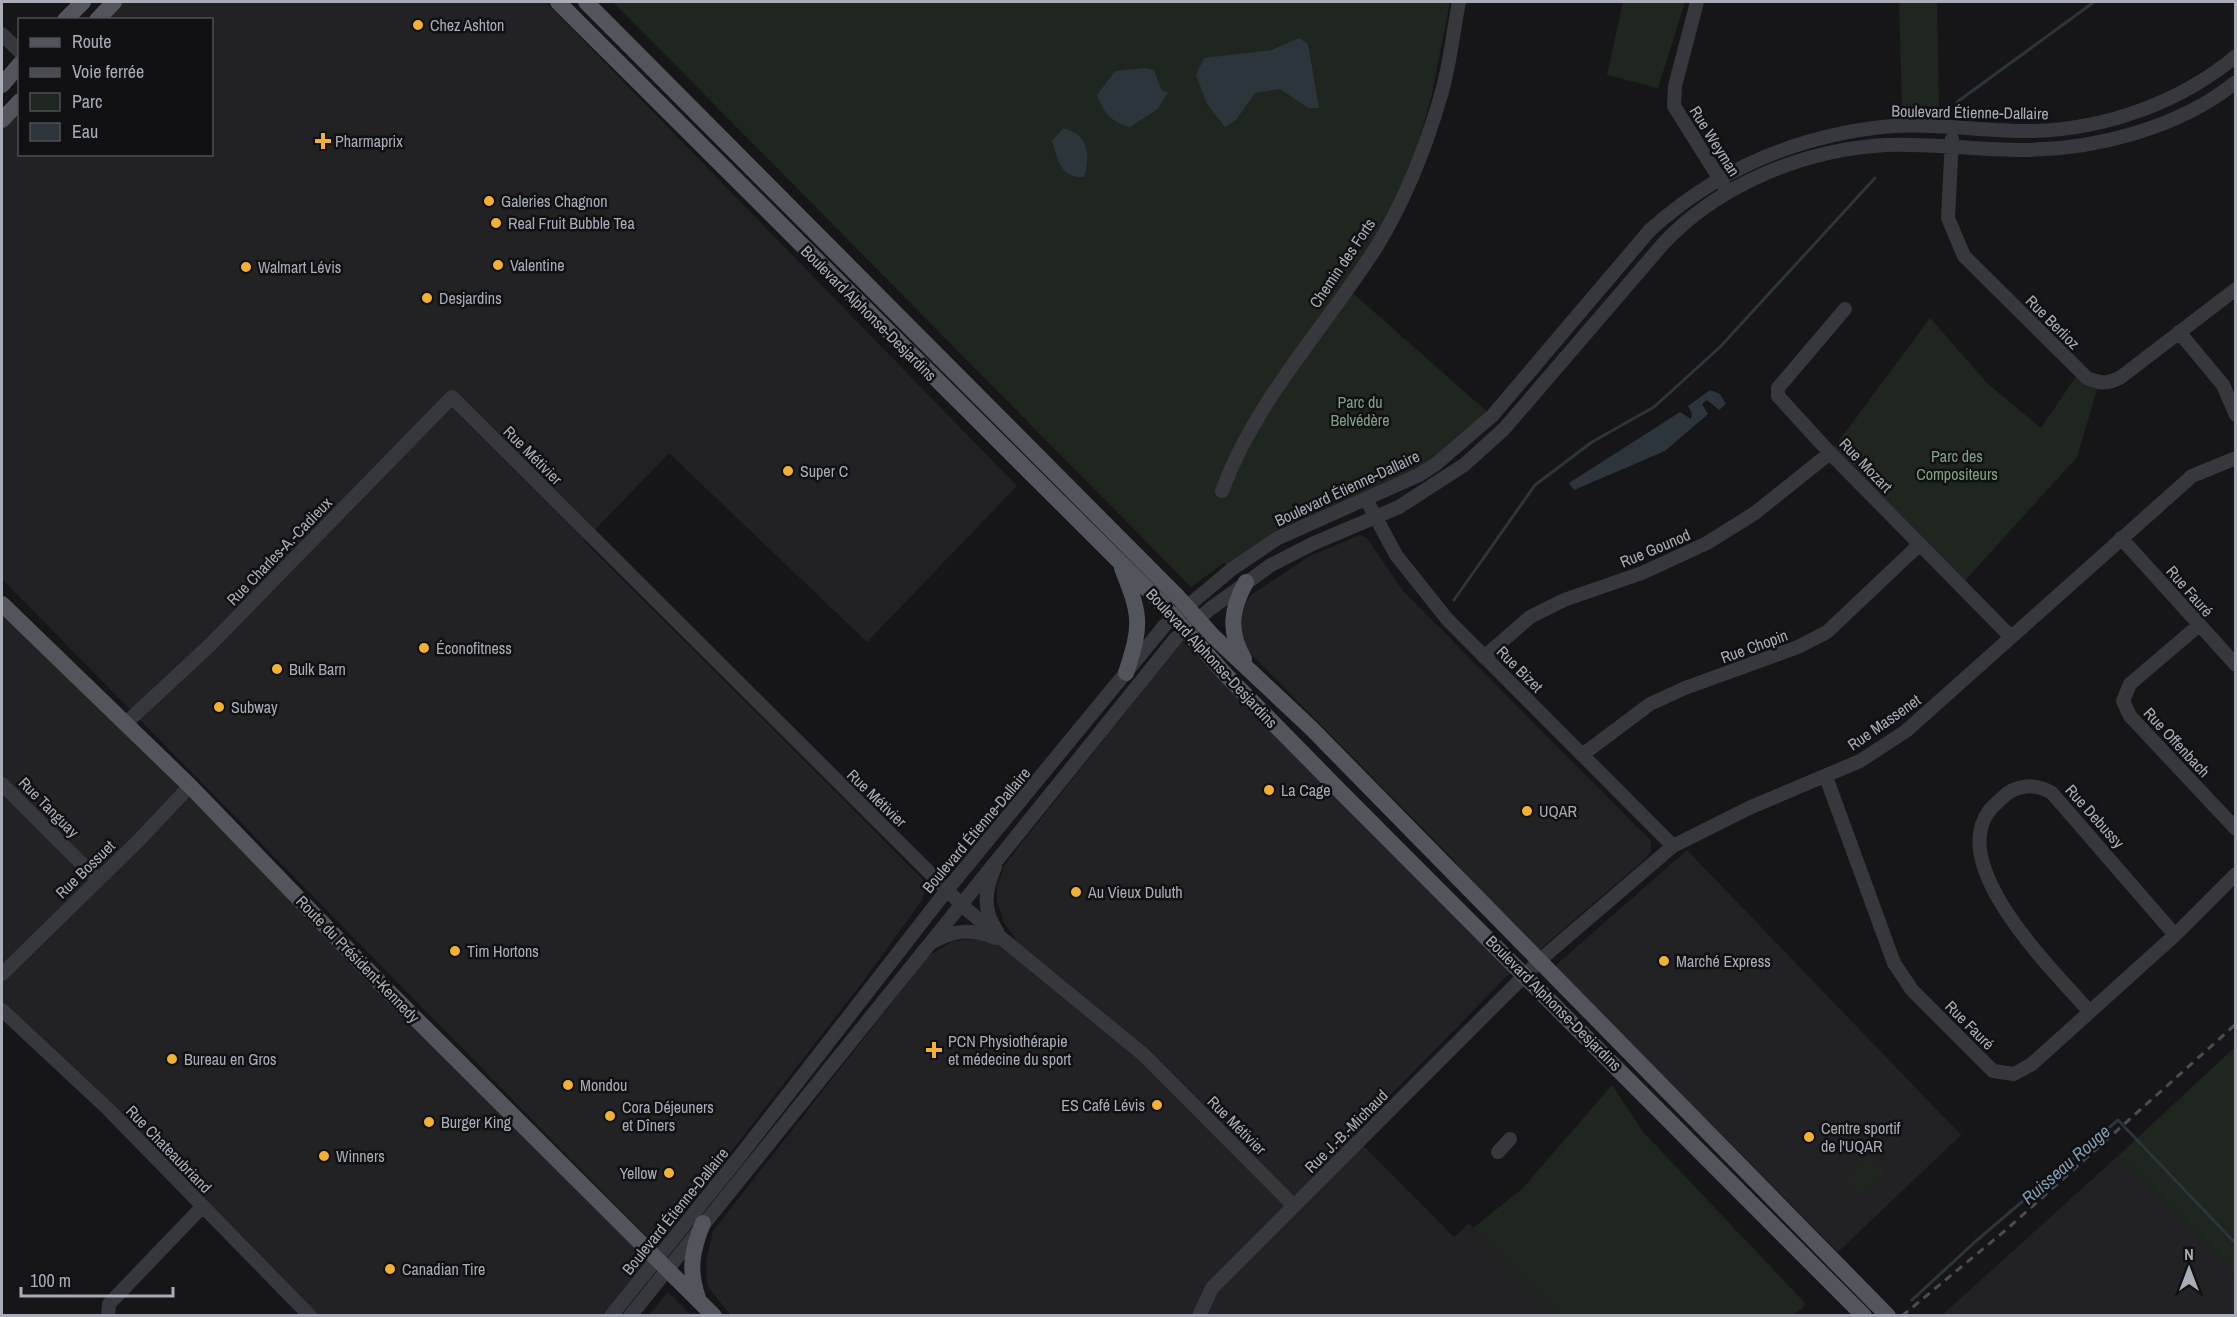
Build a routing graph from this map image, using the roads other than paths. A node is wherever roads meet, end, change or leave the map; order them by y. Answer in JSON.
{"nodes":[{"id":1,"x":83,"y":2,"type":"edge"},
{"id":2,"x":114,"y":2,"type":"edge"},
{"id":3,"x":558,"y":2,"type":"edge"},
{"id":4,"x":586,"y":2,"type":"edge"},
{"id":5,"x":1459,"y":2,"type":"edge"},
{"id":6,"x":1697,"y":2,"type":"edge"},
{"id":7,"x":67,"y":18,"type":"edge"},
{"id":8,"x":99,"y":18,"type":"edge"},
{"id":9,"x":2,"y":34,"type":"edge"},
{"id":10,"x":18,"y":50,"type":"edge"},
{"id":11,"x":2235,"y":56,"type":"edge"},
{"id":12,"x":18,"y":66,"type":"edge"},
{"id":13,"x":2235,"y":82,"type":"edge"},
{"id":14,"x":2,"y":85,"type":"edge"},
{"id":15,"x":18,"y":103,"type":"edge"},
{"id":16,"x":2,"y":120,"type":"edge"},
{"id":17,"x":1953,"y":126,"type":"junction"},
{"id":18,"x":1951,"y":146,"type":"junction"},
{"id":19,"x":1719,"y":178,"type":"junction"},
{"id":20,"x":1728,"y":192,"type":"junction"},
{"id":21,"x":2235,"y":290,"type":"edge"},
{"id":22,"x":1845,"y":309,"type":"dead end"},
{"id":23,"x":2179,"y":332,"type":"junction"},
{"id":24,"x":452,"y":398,"type":"joint"},
{"id":25,"x":2235,"y":415,"type":"edge"},
{"id":26,"x":1830,"y":453,"type":"junction"},
{"id":27,"x":2235,"y":458,"type":"edge"},
{"id":28,"x":1222,"y":491,"type":"dead end"},
{"id":29,"x":1366,"y":499,"type":"junction"},
{"id":30,"x":1375,"y":517,"type":"junction"},
{"id":31,"x":2121,"y":538,"type":"junction"},
{"id":32,"x":1920,"y":544,"type":"junction"},
{"id":33,"x":1119,"y":562,"type":"junction"},
{"id":34,"x":1246,"y":582,"type":"junction"},
{"id":35,"x":2,"y":604,"type":"edge"},
{"id":36,"x":1186,"y":618,"type":"junction"},
{"id":37,"x":2198,"y":626,"type":"junction"},
{"id":38,"x":2010,"y":636,"type":"junction"},
{"id":39,"x":1484,"y":657,"type":"junction"},
{"id":40,"x":2235,"y":665,"type":"edge"},
{"id":41,"x":1250,"y":670,"type":"junction"},
{"id":42,"x":1126,"y":673,"type":"junction"},
{"id":43,"x":126,"y":723,"type":"junction"},
{"id":44,"x":1582,"y":755,"type":"junction"},
{"id":45,"x":1826,"y":777,"type":"junction"},
{"id":46,"x":2,"y":784,"type":"edge"},
{"id":47,"x":190,"y":786,"type":"junction"},
{"id":48,"x":2235,"y":829,"type":"edge"},
{"id":49,"x":1673,"y":846,"type":"junction"},
{"id":50,"x":1002,"y":852,"type":"junction"},
{"id":51,"x":2235,"y":874,"type":"edge"},
{"id":52,"x":98,"y":880,"type":"junction"},
{"id":53,"x":947,"y":890,"type":"junction"},
{"id":54,"x":960,"y":904,"type":"junction"},
{"id":55,"x":2175,"y":935,"type":"junction"},
{"id":56,"x":1006,"y":942,"type":"junction"},
{"id":57,"x":924,"y":947,"type":"junction"},
{"id":58,"x":1540,"y":960,"type":"junction"},
{"id":59,"x":2,"y":974,"type":"edge"},
{"id":60,"x":1526,"y":975,"type":"junction"},
{"id":61,"x":2,"y":1010,"type":"edge"},
{"id":62,"x":2089,"y":1011,"type":"junction"},
{"id":63,"x":1510,"y":1139,"type":"dead end"},
{"id":64,"x":1498,"y":1152,"type":"dead end"},
{"id":65,"x":1294,"y":1206,"type":"junction"},
{"id":66,"x":202,"y":1207,"type":"junction"},
{"id":67,"x":704,"y":1223,"type":"junction"},
{"id":68,"x":662,"y":1263,"type":"junction"},
{"id":69,"x":698,"y":1299,"type":"junction"},
{"id":70,"x":108,"y":1316,"type":"edge"},
{"id":71,"x":310,"y":1316,"type":"edge"},
{"id":72,"x":611,"y":1316,"type":"edge"},
{"id":73,"x":630,"y":1316,"type":"edge"},
{"id":74,"x":714,"y":1316,"type":"edge"},
{"id":75,"x":1199,"y":1316,"type":"edge"},
{"id":76,"x":1864,"y":1316,"type":"edge"},
{"id":77,"x":1888,"y":1316,"type":"edge"}],
"edges":[{"from":1,"to":7,"type":"main road"},
{"from":2,"to":8,"type":"main road"},
{"from":3,"to":33,"type":"main road","name":"Boulevard Alphonse-Desjardins"},
{"from":4,"to":36,"type":"main road","name":"Boulevard Alphonse-Desjardins"},
{"from":5,"to":28,"type":"street","name":"Chemin des Forts"},
{"from":6,"to":19,"type":"street","name":"Rue Weyman"},
{"from":9,"to":10,"type":"street"},
{"from":11,"to":17,"type":"street","name":"Boulevard Étienne-Dallaire"},
{"from":12,"to":14,"type":"main road"},
{"from":13,"to":18,"type":"street","name":"Boulevard Étienne-Dallaire"},
{"from":15,"to":16,"type":"main road"},
{"from":17,"to":18,"type":"street","name":"Rue Berlioz"},
{"from":17,"to":19,"type":"street","name":"Boulevard Étienne-Dallaire"},
{"from":18,"to":20,"type":"street","name":"Boulevard Étienne-Dallaire"},
{"from":18,"to":23,"type":"street","name":"Rue Berlioz"},
{"from":19,"to":20,"type":"street","name":"Rue Weyman"},
{"from":19,"to":29,"type":"street","name":"Boulevard Étienne-Dallaire"},
{"from":20,"to":30,"type":"street","name":"Boulevard Étienne-Dallaire"},
{"from":21,"to":23,"type":"street","name":"Rue Berlioz"},
{"from":22,"to":26,"type":"street","name":"Rue Mozart"},
{"from":23,"to":25,"type":"street"},
{"from":24,"to":43,"type":"street","name":"Rue Charles-A.-Cadieux"},
{"from":24,"to":53,"type":"street","name":"Rue Métivier"},
{"from":26,"to":32,"type":"street","name":"Rue Mozart"},
{"from":26,"to":39,"type":"street","name":"Rue Gounod"},
{"from":27,"to":31,"type":"street","name":"Rue Massenet"},
{"from":29,"to":30,"type":"street","name":"Rue Bizet"},
{"from":29,"to":36,"type":"street","name":"Boulevard Étienne-Dallaire"},
{"from":30,"to":34,"type":"street","name":"Boulevard Étienne-Dallaire"},
{"from":30,"to":39,"type":"street","name":"Rue Bizet"},
{"from":31,"to":37,"type":"street","name":"Rue Fauré"},
{"from":31,"to":38,"type":"street","name":"Rue Massenet"},
{"from":32,"to":38,"type":"street","name":"Rue Mozart"},
{"from":32,"to":44,"type":"street","name":"Rue Chopin"},
{"from":33,"to":36,"type":"main road","name":"Boulevard Alphonse-Desjardins"},
{"from":33,"to":42,"type":"main road"},
{"from":34,"to":36,"type":"street","name":"Boulevard Étienne-Dallaire"},
{"from":34,"to":41,"type":"main road"},
{"from":35,"to":43,"type":"main road","name":"Route du Président-Kennedy"},
{"from":36,"to":41,"type":"main road","name":"Boulevard Alphonse-Desjardins"},
{"from":36,"to":42,"type":"street","name":"Boulevard Étienne-Dallaire"},
{"from":36,"to":50,"type":"street","name":"Boulevard Étienne-Dallaire"},
{"from":36,"to":60,"type":"main road","name":"Boulevard Alphonse-Desjardins"},
{"from":37,"to":40,"type":"street","name":"Rue Fauré"},
{"from":37,"to":48,"type":"street","name":"Rue Offenbach"},
{"from":38,"to":45,"type":"street","name":"Rue Massenet"},
{"from":39,"to":44,"type":"street","name":"Rue Bizet"},
{"from":41,"to":58,"type":"main road","name":"Boulevard Alphonse-Desjardins"},
{"from":42,"to":53,"type":"street","name":"Boulevard Étienne-Dallaire"},
{"from":43,"to":47,"type":"main road","name":"Route du Président-Kennedy"},
{"from":44,"to":49,"type":"street","name":"Rue Bizet"},
{"from":45,"to":49,"type":"street","name":"Rue Massenet"},
{"from":45,"to":62,"type":"street","name":"Rue Fauré"},
{"from":46,"to":52,"type":"street","name":"Rue Tanguay"},
{"from":47,"to":52,"type":"street","name":"Rue Bossuet"},
{"from":47,"to":68,"type":"main road","name":"Route du Président-Kennedy"},
{"from":49,"to":58,"type":"street","name":"Rue Massenet"},
{"from":50,"to":54,"type":"street","name":"Boulevard Étienne-Dallaire"},
{"from":50,"to":56,"type":"street"},
{"from":51,"to":55,"type":"street","name":"Rue Fauré"},
{"from":52,"to":59,"type":"street","name":"Rue Bossuet"},
{"from":53,"to":54,"type":"street","name":"Rue Métivier"},
{"from":53,"to":68,"type":"street","name":"Boulevard Étienne-Dallaire"},
{"from":54,"to":56,"type":"street","name":"Rue Métivier"},
{"from":54,"to":57,"type":"street","name":"Boulevard Étienne-Dallaire"},
{"from":55,"to":62,"type":"street","name":"Rue Fauré"},
{"from":55,"to":62,"type":"street","name":"Rue Debussy"},
{"from":56,"to":57,"type":"street"},
{"from":56,"to":65,"type":"street","name":"Rue Métivier"},
{"from":57,"to":67,"type":"street","name":"Boulevard Étienne-Dallaire"},
{"from":58,"to":60,"type":"street","name":"Rue Massenet"},
{"from":58,"to":77,"type":"main road","name":"Boulevard Alphonse-Desjardins"},
{"from":60,"to":65,"type":"street","name":"Rue J.-B.-Michaud"},
{"from":60,"to":76,"type":"main road","name":"Boulevard Alphonse-Desjardins"},
{"from":61,"to":66,"type":"street","name":"Rue Chateaubriand"},
{"from":63,"to":64,"type":"street"},
{"from":65,"to":75,"type":"street","name":"Rue J.-B.-Michaud"},
{"from":66,"to":70,"type":"street"},
{"from":66,"to":71,"type":"street","name":"Rue Chateaubriand"},
{"from":67,"to":68,"type":"street","name":"Boulevard Étienne-Dallaire"},
{"from":67,"to":69,"type":"main road"},
{"from":68,"to":69,"type":"main road","name":"Route du Président-Kennedy"},
{"from":68,"to":72,"type":"street","name":"Boulevard Étienne-Dallaire"},
{"from":68,"to":73,"type":"street","name":"Boulevard Étienne-Dallaire"},
{"from":69,"to":74,"type":"main road","name":"Route du Président-Kennedy"}]}
